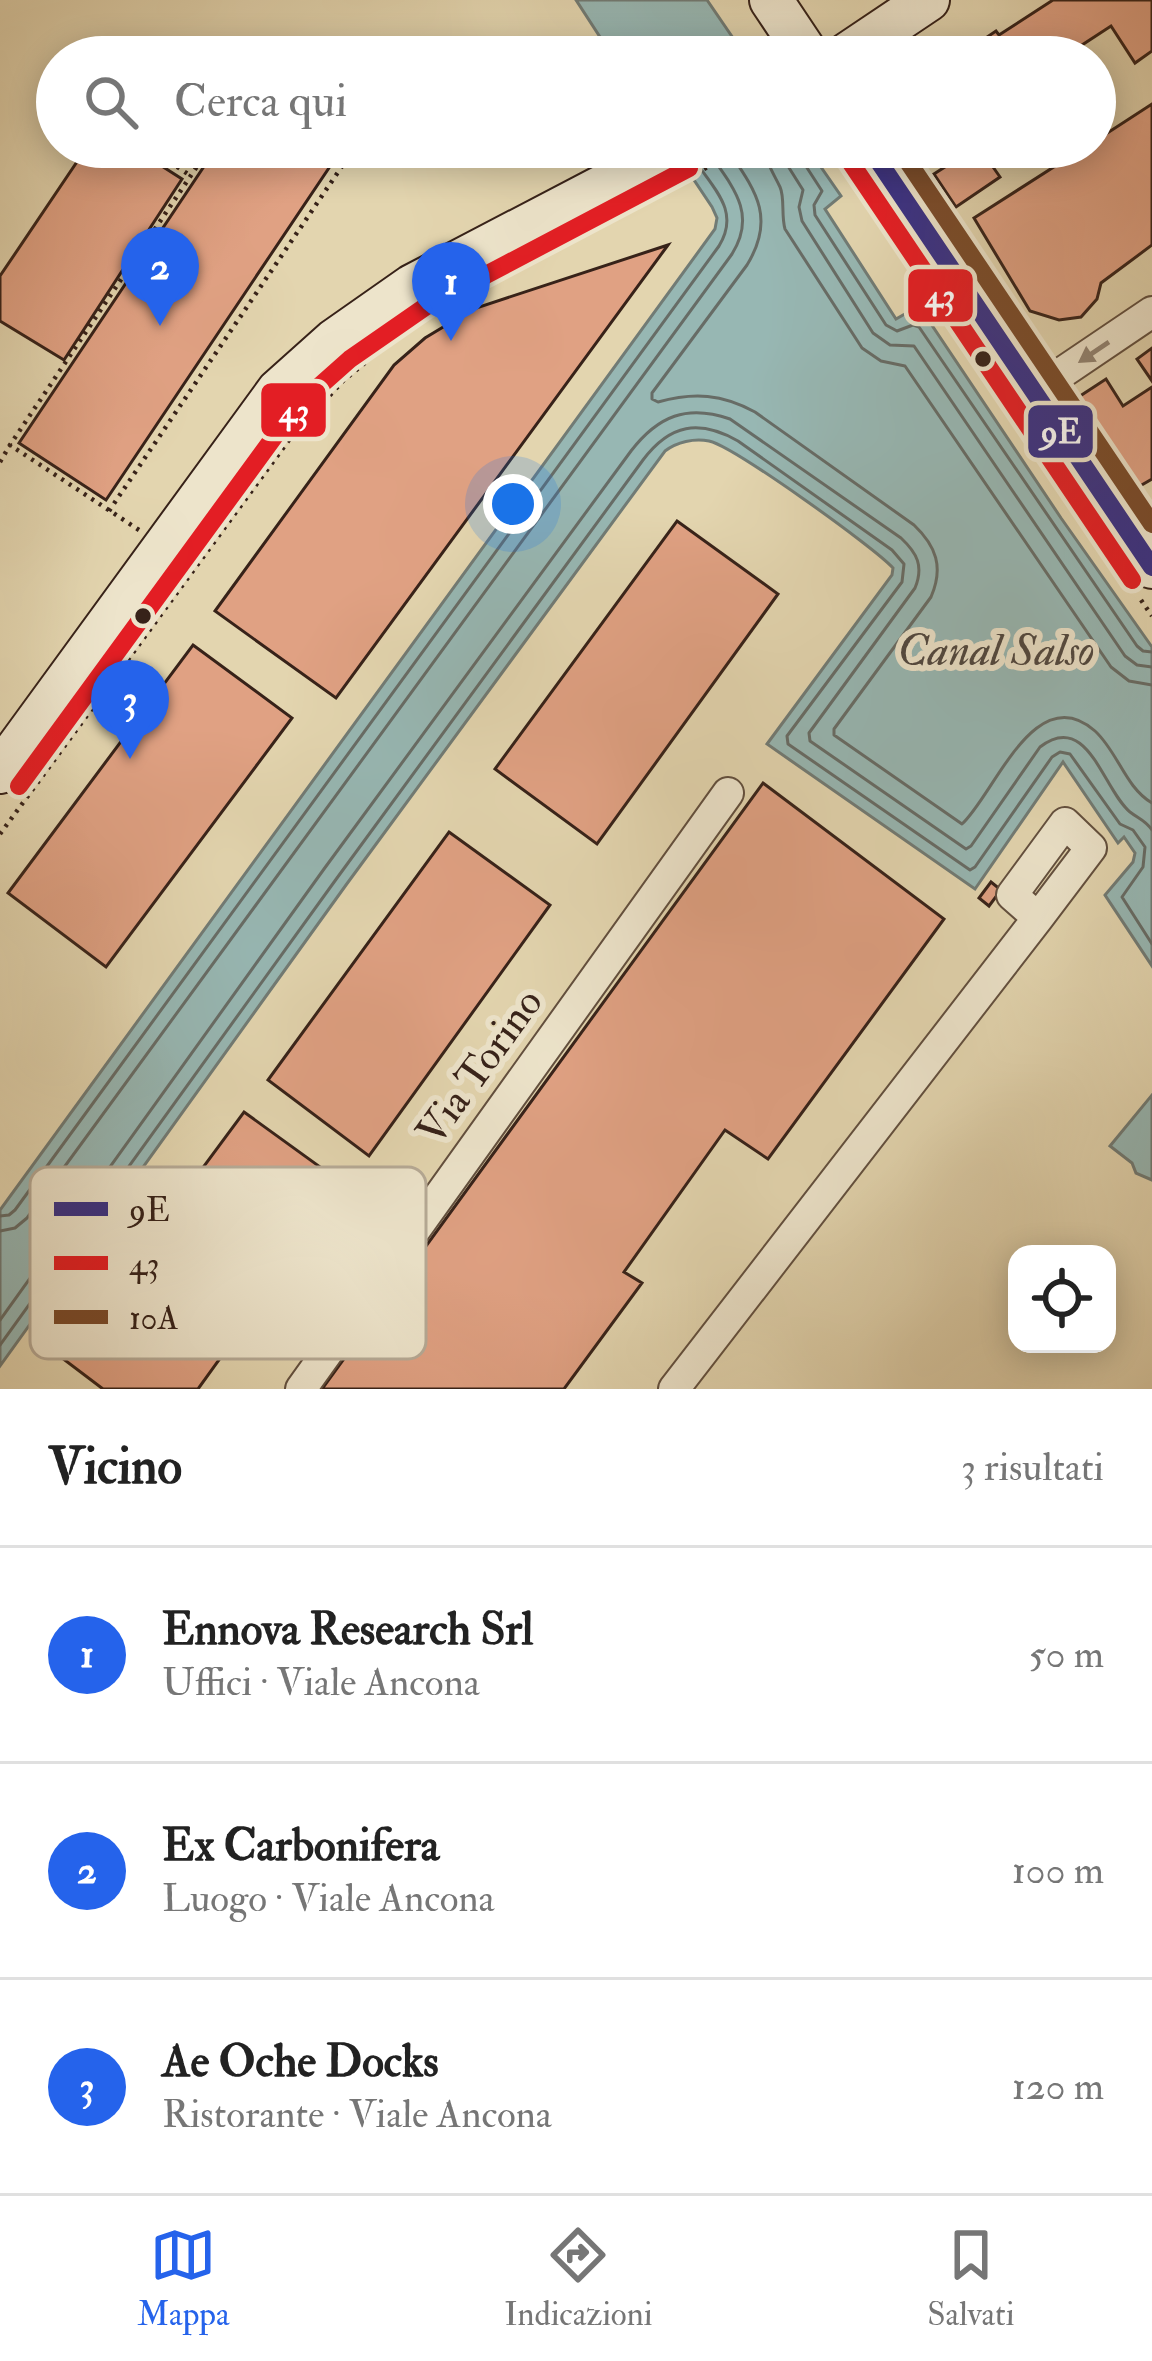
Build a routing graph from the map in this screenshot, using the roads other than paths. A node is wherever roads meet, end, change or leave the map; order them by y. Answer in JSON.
{"nodes":[{"id":1,"x":771,"y":0,"type":"edge"},
{"id":2,"x":928,"y":0,"type":"edge"},
{"id":3,"x":794,"y":36,"type":"edge"},
{"id":4,"x":874,"y":36,"type":"edge"},
{"id":5,"x":638,"y":168,"type":"edge"},
{"id":6,"x":883,"y":168,"type":"edge"},
{"id":7,"x":1152,"y":312,"type":"edge"},
{"id":8,"x":1035,"y":392,"type":"junction"},
{"id":9,"x":1152,"y":567,"type":"edge"},
{"id":10,"x":0,"y":772,"type":"edge"},
{"id":11,"x":728,"y":793,"type":"dead end"},
{"id":12,"x":1038,"y":918,"type":"dead end"},
{"id":13,"x":426,"y":1215,"type":"edge"},
{"id":14,"x":322,"y":1359,"type":"edge"},
{"id":15,"x":301,"y":1389,"type":"edge"},
{"id":16,"x":674,"y":1389,"type":"edge"}],
"edges":[{"from":1,"to":3,"type":"street"},
{"from":2,"to":4,"type":"street"},
{"from":5,"to":10,"type":"street"},
{"from":6,"to":8,"type":"street"},
{"from":7,"to":8,"type":"street","one_way":true},
{"from":8,"to":9,"type":"street"},
{"from":11,"to":13,"type":"street","name":"Via Torino"},
{"from":12,"to":16,"type":"street"},
{"from":14,"to":15,"type":"street","name":"Via Torino"}]}
